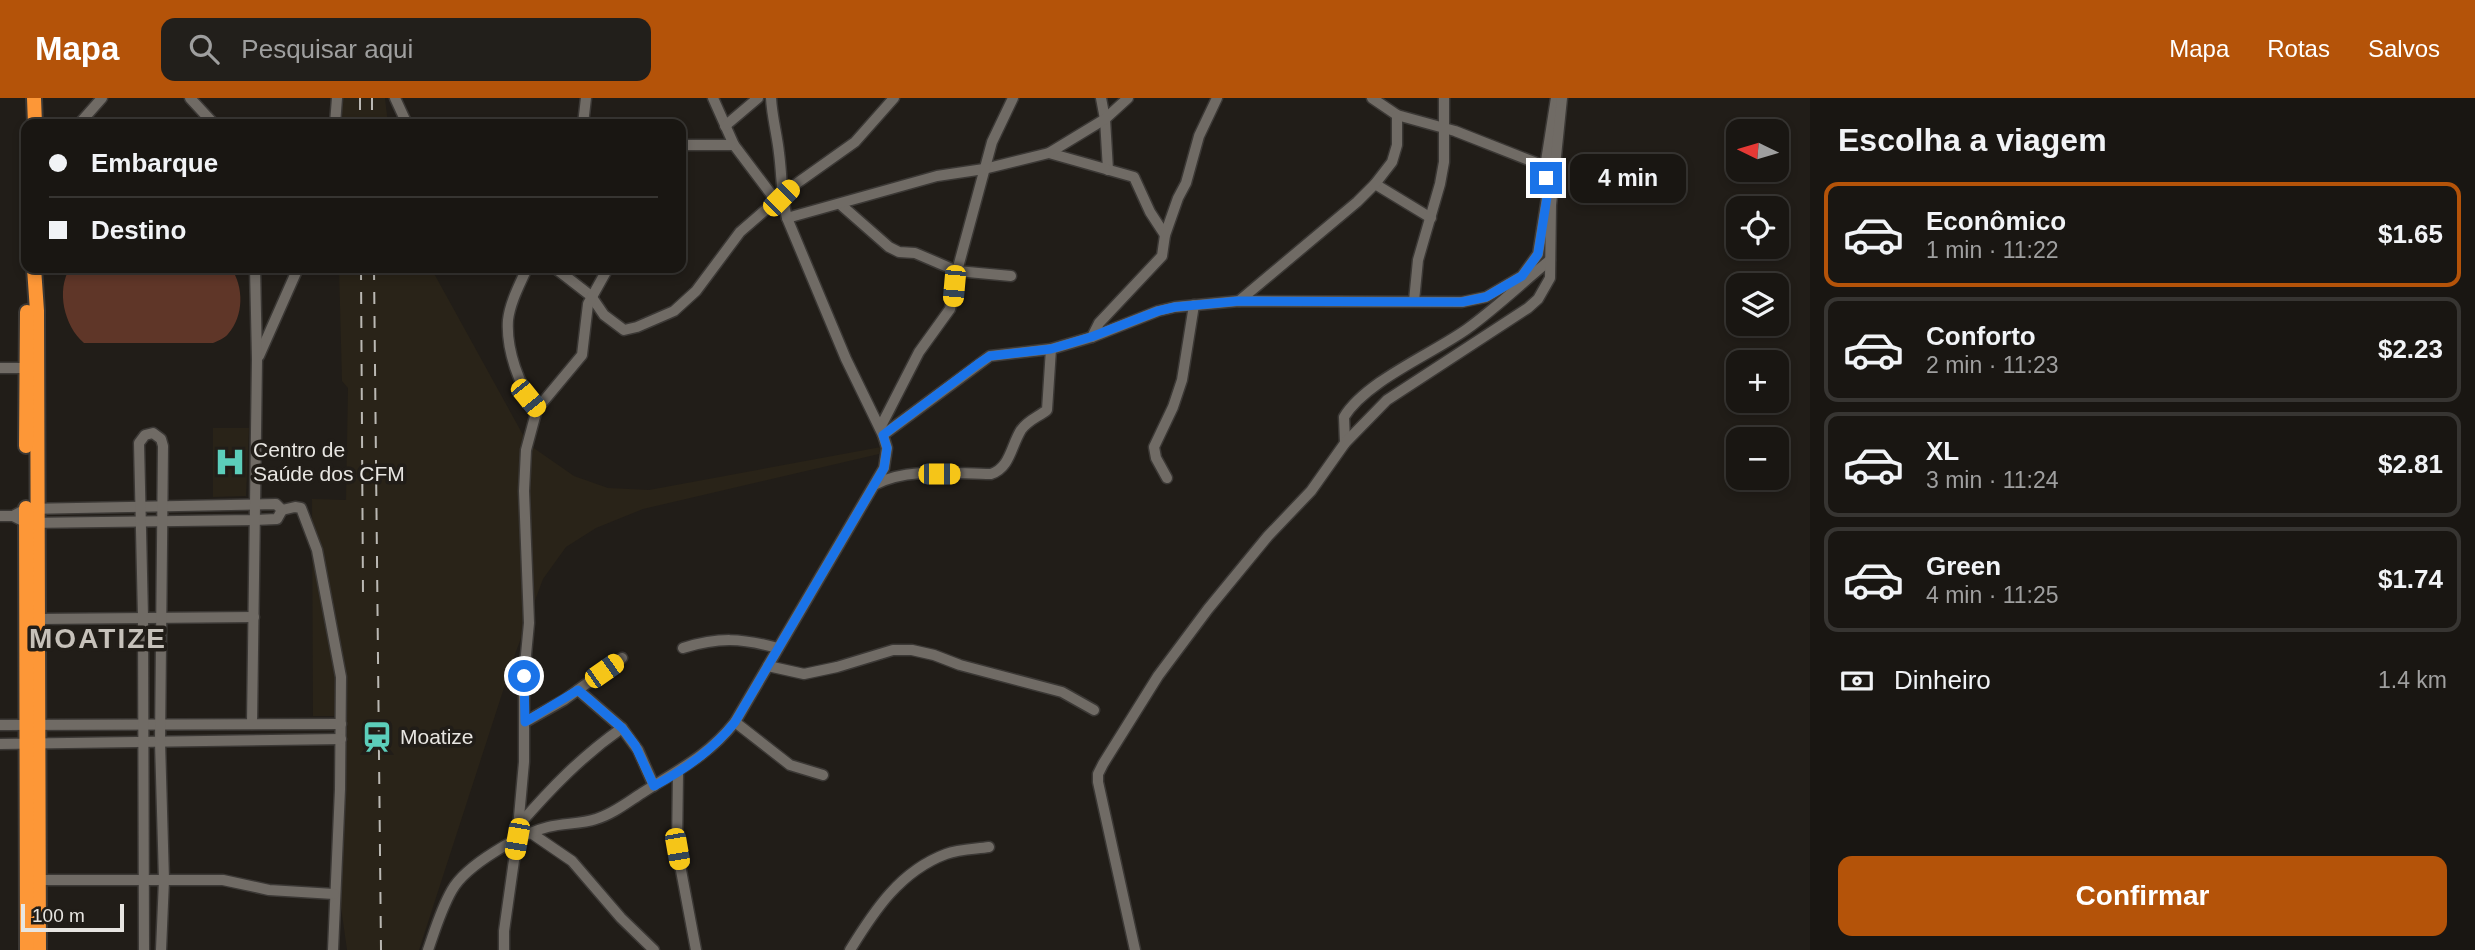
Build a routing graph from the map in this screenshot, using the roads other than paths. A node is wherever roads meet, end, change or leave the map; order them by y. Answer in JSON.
{"nodes":[{"id":1,"x":34,"y":98,"type":"edge"},
{"id":2,"x":102,"y":98,"type":"edge"},
{"id":3,"x":190,"y":98,"type":"edge"},
{"id":4,"x":337,"y":98,"type":"edge"},
{"id":5,"x":395,"y":98,"type":"edge"},
{"id":6,"x":586,"y":98,"type":"edge"},
{"id":7,"x":713,"y":98,"type":"edge"},
{"id":8,"x":758,"y":98,"type":"edge"},
{"id":9,"x":771,"y":98,"type":"edge"},
{"id":10,"x":894,"y":98,"type":"edge"},
{"id":11,"x":1013,"y":98,"type":"edge"},
{"id":12,"x":1101,"y":98,"type":"edge"},
{"id":13,"x":1128,"y":98,"type":"edge"},
{"id":14,"x":1217,"y":98,"type":"edge"},
{"id":15,"x":1372,"y":98,"type":"edge"},
{"id":16,"x":1444,"y":98,"type":"edge"},
{"id":17,"x":1556,"y":98,"type":"edge"},
{"id":18,"x":1562,"y":98,"type":"edge"},
{"id":19,"x":1396,"y":115,"type":"junction"},
{"id":20,"x":34,"y":119,"type":"edge"},
{"id":21,"x":83,"y":119,"type":"edge"},
{"id":22,"x":209,"y":119,"type":"edge"},
{"id":23,"x":335,"y":119,"type":"edge"},
{"id":24,"x":405,"y":119,"type":"edge"},
{"id":25,"x":584,"y":119,"type":"edge"},
{"id":26,"x":1105,"y":119,"type":"junction"},
{"id":27,"x":725,"y":126,"type":"junction"},
{"id":28,"x":1445,"y":128,"type":"junction"},
{"id":29,"x":734,"y":145,"type":"junction"},
{"id":30,"x":686,"y":147,"type":"edge"},
{"id":31,"x":1049,"y":153,"type":"junction"},
{"id":32,"x":1544,"y":164,"type":"junction"},
{"id":33,"x":984,"y":169,"type":"junction"},
{"id":34,"x":1108,"y":170,"type":"junction"},
{"id":35,"x":1375,"y":184,"type":"junction"},
{"id":36,"x":779,"y":200,"type":"junction"},
{"id":37,"x":840,"y":204,"type":"junction"},
{"id":38,"x":787,"y":218,"type":"junction"},
{"id":39,"x":1431,"y":218,"type":"junction"},
{"id":40,"x":1165,"y":235,"type":"junction"},
{"id":41,"x":1550,"y":260,"type":"junction"},
{"id":42,"x":957,"y":271,"type":"junction"},
{"id":43,"x":34,"y":273,"type":"edge"},
{"id":44,"x":255,"y":273,"type":"edge"},
{"id":45,"x":296,"y":273,"type":"edge"},
{"id":46,"x":525,"y":273,"type":"edge"},
{"id":47,"x":561,"y":273,"type":"edge"},
{"id":48,"x":605,"y":273,"type":"edge"},
{"id":49,"x":1011,"y":276,"type":"dead end"},
{"id":50,"x":34,"y":291,"type":"junction"},
{"id":51,"x":591,"y":296,"type":"junction"},
{"id":52,"x":1239,"y":301,"type":"junction"},
{"id":53,"x":1414,"y":301,"type":"junction"},
{"id":54,"x":1194,"y":305,"type":"junction"},
{"id":55,"x":1091,"y":337,"type":"junction"},
{"id":56,"x":1051,"y":349,"type":"junction"},
{"id":57,"x":257,"y":359,"type":"junction"},
{"id":58,"x":0,"y":368,"type":"edge"},
{"id":59,"x":26,"y":368,"type":"junction"},
{"id":60,"x":537,"y":409,"type":"junction"},
{"id":61,"x":882,"y":431,"type":"junction"},
{"id":62,"x":1345,"y":443,"type":"junction"},
{"id":63,"x":1167,"y":478,"type":"dead end"},
{"id":64,"x":875,"y":484,"type":"junction"},
{"id":65,"x":254,"y":505,"type":"junction"},
{"id":66,"x":162,"y":506,"type":"junction"},
{"id":67,"x":141,"y":507,"type":"junction"},
{"id":68,"x":282,"y":510,"type":"junction"},
{"id":69,"x":0,"y":516,"type":"edge"},
{"id":70,"x":31,"y":516,"type":"junction"},
{"id":71,"x":254,"y":520,"type":"junction"},
{"id":72,"x":161,"y":521,"type":"junction"},
{"id":73,"x":141,"y":522,"type":"junction"},
{"id":74,"x":143,"y":617,"type":"junction"},
{"id":75,"x":254,"y":617,"type":"junction"},
{"id":76,"x":162,"y":618,"type":"junction"},
{"id":77,"x":38,"y":619,"type":"junction"},
{"id":78,"x":778,"y":648,"type":"junction"},
{"id":79,"x":683,"y":649,"type":"dead end"},
{"id":80,"x":622,"y":658,"type":"dead end"},
{"id":81,"x":768,"y":666,"type":"junction"},
{"id":82,"x":578,"y":690,"type":"junction"},
{"id":83,"x":1094,"y":709,"type":"dead end"},
{"id":84,"x":525,"y":722,"type":"junction"},
{"id":85,"x":735,"y":722,"type":"junction"},
{"id":86,"x":160,"y":724,"type":"junction"},
{"id":87,"x":252,"y":724,"type":"junction"},
{"id":88,"x":341,"y":724,"type":"junction"},
{"id":89,"x":0,"y":725,"type":"edge"},
{"id":90,"x":142,"y":725,"type":"junction"},
{"id":91,"x":32,"y":726,"type":"junction"},
{"id":92,"x":622,"y":728,"type":"junction"},
{"id":93,"x":341,"y":739,"type":"junction"},
{"id":94,"x":142,"y":743,"type":"junction"},
{"id":95,"x":160,"y":743,"type":"junction"},
{"id":96,"x":0,"y":744,"type":"edge"},
{"id":97,"x":32,"y":744,"type":"junction"},
{"id":98,"x":678,"y":773,"type":"junction"},
{"id":99,"x":823,"y":775,"type":"dead end"},
{"id":100,"x":654,"y":786,"type":"junction"},
{"id":101,"x":519,"y":826,"type":"junction"},
{"id":102,"x":531,"y":833,"type":"junction"},
{"id":103,"x":517,"y":839,"type":"junction"},
{"id":104,"x":989,"y":847,"type":"dead end"},
{"id":105,"x":38,"y":880,"type":"junction"},
{"id":106,"x":143,"y":880,"type":"junction"},
{"id":107,"x":164,"y":880,"type":"junction"},
{"id":108,"x":334,"y":894,"type":"junction"},
{"id":109,"x":27,"y":950,"type":"edge"},
{"id":110,"x":39,"y":950,"type":"edge"},
{"id":111,"x":144,"y":950,"type":"edge"},
{"id":112,"x":161,"y":950,"type":"edge"},
{"id":113,"x":333,"y":950,"type":"edge"},
{"id":114,"x":428,"y":950,"type":"edge"},
{"id":115,"x":504,"y":950,"type":"edge"},
{"id":116,"x":654,"y":950,"type":"edge"},
{"id":117,"x":696,"y":950,"type":"edge"},
{"id":118,"x":850,"y":950,"type":"edge"},
{"id":119,"x":1135,"y":950,"type":"edge"}],
"edges":[{"from":1,"to":20,"type":"highway"},
{"from":2,"to":21,"type":"street"},
{"from":3,"to":22,"type":"street"},
{"from":4,"to":23,"type":"street"},
{"from":5,"to":24,"type":"street"},
{"from":6,"to":25,"type":"street"},
{"from":7,"to":27,"type":"street"},
{"from":8,"to":27,"type":"street"},
{"from":9,"to":36,"type":"street"},
{"from":10,"to":36,"type":"street"},
{"from":11,"to":33,"type":"street"},
{"from":12,"to":26,"type":"street"},
{"from":13,"to":26,"type":"street"},
{"from":14,"to":40,"type":"street"},
{"from":15,"to":19,"type":"street"},
{"from":16,"to":28,"type":"street"},
{"from":17,"to":32,"type":"street"},
{"from":18,"to":41,"type":"street"},
{"from":19,"to":28,"type":"street"},
{"from":19,"to":35,"type":"street"},
{"from":26,"to":31,"type":"street"},
{"from":26,"to":34,"type":"street"},
{"from":27,"to":29,"type":"street"},
{"from":28,"to":32,"type":"street"},
{"from":28,"to":39,"type":"street"},
{"from":29,"to":30,"type":"street"},
{"from":29,"to":36,"type":"street"},
{"from":31,"to":33,"type":"street"},
{"from":31,"to":34,"type":"street"},
{"from":32,"to":53,"type":"street"},
{"from":33,"to":37,"type":"street"},
{"from":33,"to":42,"type":"street"},
{"from":34,"to":40,"type":"street"},
{"from":35,"to":39,"type":"street"},
{"from":35,"to":52,"type":"street"},
{"from":36,"to":38,"type":"street"},
{"from":36,"to":51,"type":"street"},
{"from":37,"to":38,"type":"street"},
{"from":37,"to":42,"type":"street"},
{"from":38,"to":61,"type":"street"},
{"from":39,"to":53,"type":"street"},
{"from":40,"to":55,"type":"street"},
{"from":41,"to":62,"type":"street"},
{"from":41,"to":62,"type":"street"},
{"from":42,"to":49,"type":"street"},
{"from":42,"to":61,"type":"street"},
{"from":43,"to":50,"type":"highway"},
{"from":44,"to":57,"type":"street"},
{"from":45,"to":57,"type":"street"},
{"from":46,"to":60,"type":"street"},
{"from":47,"to":51,"type":"street"},
{"from":48,"to":51,"type":"street"},
{"from":50,"to":59,"type":"highway"},
{"from":50,"to":70,"type":"highway"},
{"from":51,"to":60,"type":"street"},
{"from":52,"to":53,"type":"street"},
{"from":52,"to":54,"type":"street"},
{"from":54,"to":55,"type":"street"},
{"from":54,"to":63,"type":"street"},
{"from":55,"to":56,"type":"street"},
{"from":56,"to":61,"type":"street"},
{"from":56,"to":64,"type":"street"},
{"from":57,"to":65,"type":"street"},
{"from":58,"to":59,"type":"street"},
{"from":59,"to":70,"type":"highway"},
{"from":60,"to":84,"type":"street"},
{"from":61,"to":64,"type":"street"},
{"from":62,"to":119,"type":"street"},
{"from":64,"to":78,"type":"street"},
{"from":65,"to":66,"type":"street"},
{"from":65,"to":68,"type":"street"},
{"from":65,"to":71,"type":"street"},
{"from":66,"to":67,"type":"street"},
{"from":66,"to":67,"type":"street"},
{"from":66,"to":72,"type":"street"},
{"from":67,"to":70,"type":"street"},
{"from":67,"to":73,"type":"street"},
{"from":68,"to":71,"type":"street"},
{"from":68,"to":88,"type":"street"},
{"from":69,"to":70,"type":"street"},
{"from":70,"to":73,"type":"street"},
{"from":70,"to":77,"type":"highway"},
{"from":70,"to":91,"type":"highway"},
{"from":71,"to":72,"type":"street"},
{"from":71,"to":75,"type":"street"},
{"from":72,"to":73,"type":"street"},
{"from":72,"to":76,"type":"street"},
{"from":73,"to":74,"type":"street"},
{"from":74,"to":76,"type":"street"},
{"from":74,"to":77,"type":"street"},
{"from":74,"to":90,"type":"street"},
{"from":75,"to":76,"type":"street"},
{"from":75,"to":87,"type":"street"},
{"from":76,"to":86,"type":"street"},
{"from":77,"to":91,"type":"highway"},
{"from":78,"to":79,"type":"street"},
{"from":78,"to":81,"type":"street"},
{"from":80,"to":82,"type":"street"},
{"from":81,"to":83,"type":"street"},
{"from":81,"to":85,"type":"street"},
{"from":82,"to":84,"type":"street"},
{"from":82,"to":92,"type":"street"},
{"from":84,"to":101,"type":"street"},
{"from":85,"to":98,"type":"street"},
{"from":85,"to":99,"type":"street"},
{"from":86,"to":87,"type":"street"},
{"from":86,"to":90,"type":"street"},
{"from":86,"to":95,"type":"street"},
{"from":87,"to":88,"type":"street"},
{"from":88,"to":93,"type":"street"},
{"from":89,"to":91,"type":"street"},
{"from":90,"to":91,"type":"street"},
{"from":90,"to":94,"type":"street"},
{"from":91,"to":97,"type":"highway"},
{"from":92,"to":100,"type":"street"},
{"from":92,"to":101,"type":"street"},
{"from":93,"to":95,"type":"street"},
{"from":93,"to":108,"type":"street"},
{"from":94,"to":95,"type":"street"},
{"from":94,"to":97,"type":"street"},
{"from":94,"to":106,"type":"street"},
{"from":95,"to":107,"type":"street"},
{"from":96,"to":97,"type":"street"},
{"from":97,"to":105,"type":"highway"},
{"from":97,"to":109,"type":"highway"},
{"from":98,"to":100,"type":"street"},
{"from":98,"to":117,"type":"street"},
{"from":100,"to":102,"type":"street"},
{"from":101,"to":103,"type":"street"},
{"from":102,"to":103,"type":"street"},
{"from":102,"to":116,"type":"street"},
{"from":103,"to":114,"type":"street"},
{"from":103,"to":115,"type":"street"},
{"from":104,"to":118,"type":"street"},
{"from":105,"to":106,"type":"street"},
{"from":105,"to":110,"type":"highway"},
{"from":106,"to":107,"type":"street"},
{"from":106,"to":111,"type":"street"},
{"from":107,"to":108,"type":"street"},
{"from":107,"to":112,"type":"street"},
{"from":108,"to":113,"type":"street"}]}
